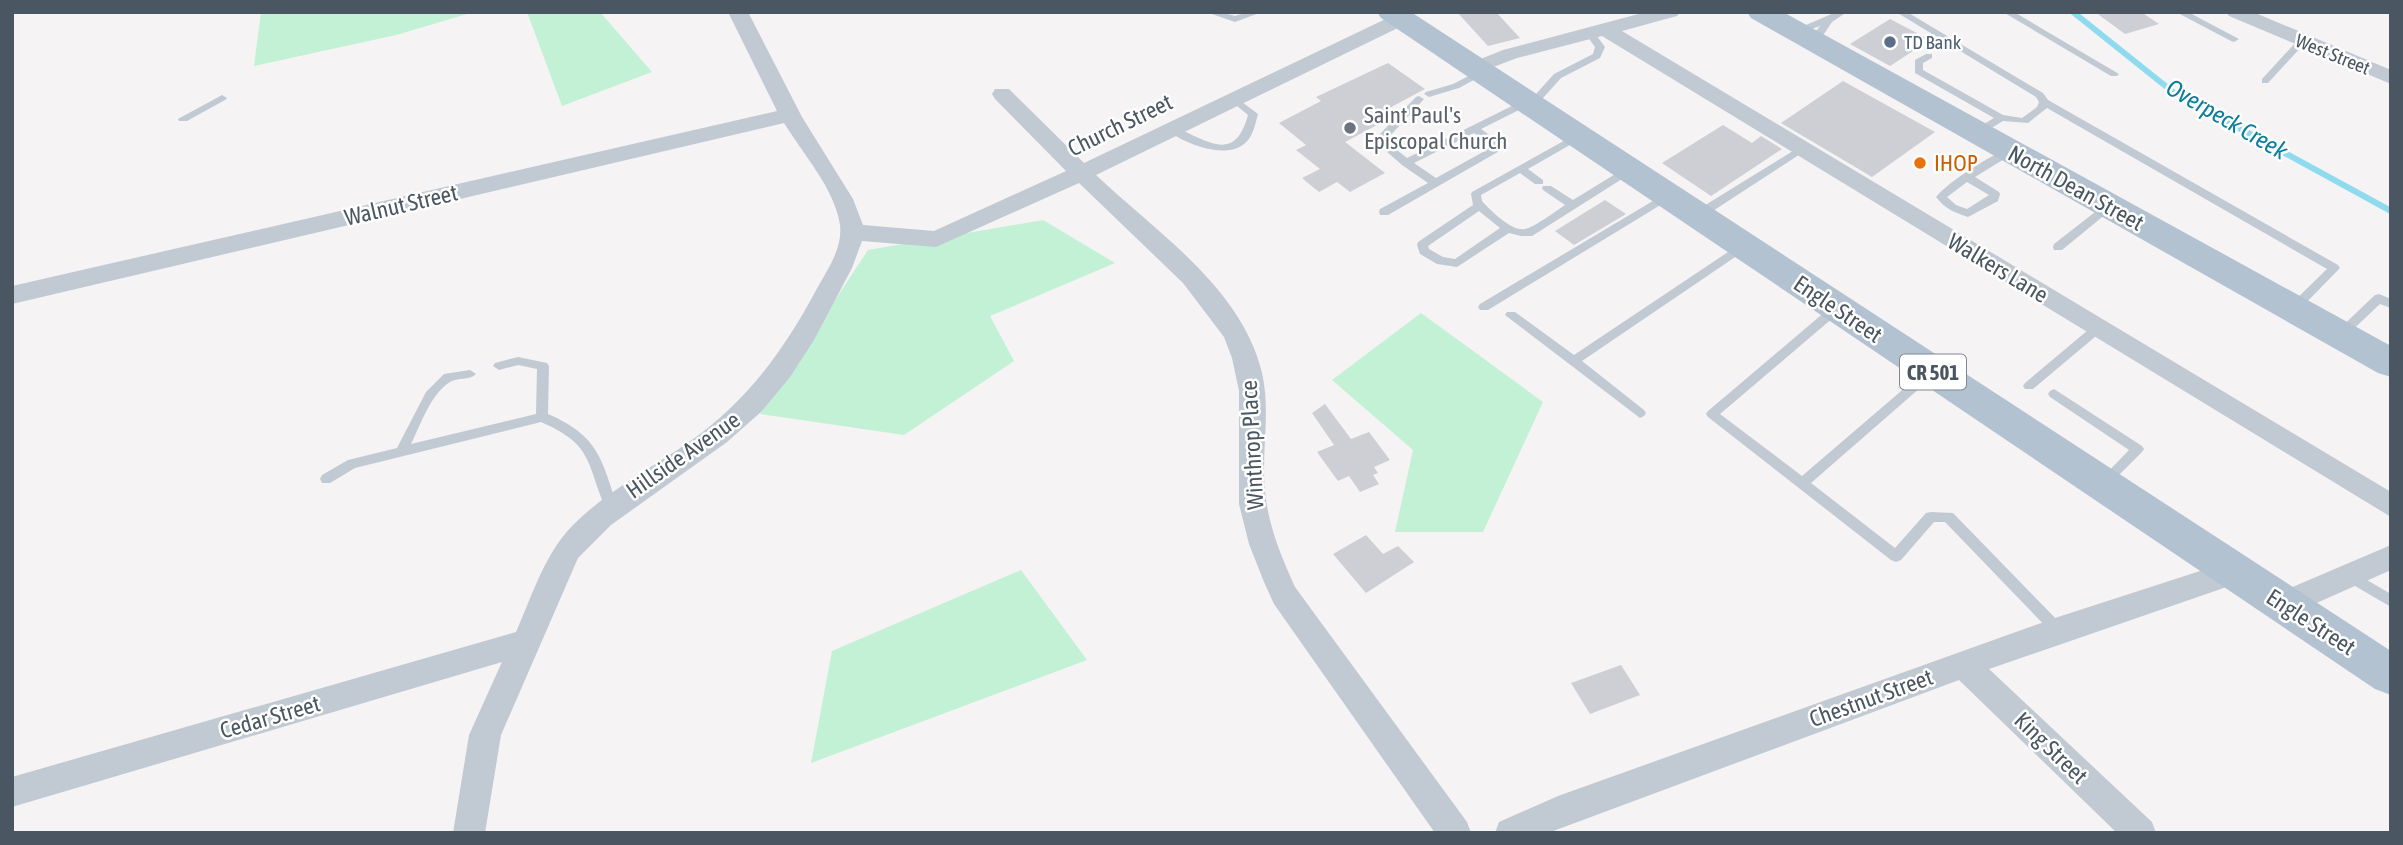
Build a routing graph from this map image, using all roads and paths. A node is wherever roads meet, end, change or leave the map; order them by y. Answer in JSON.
{"nodes":[{"id":1,"x":738,"y":12,"type":"edge"},
{"id":2,"x":1210,"y":12,"type":"edge"},
{"id":3,"x":1258,"y":12,"type":"edge"},
{"id":4,"x":1670,"y":12,"type":"edge"},
{"id":5,"x":1761,"y":12,"type":"edge"},
{"id":6,"x":1843,"y":12,"type":"edge"},
{"id":7,"x":1900,"y":12,"type":"edge"},
{"id":8,"x":2007,"y":12,"type":"edge"},
{"id":9,"x":2180,"y":12,"type":"edge"},
{"id":10,"x":2236,"y":12,"type":"edge"},
{"id":11,"x":1396,"y":15,"type":"edge"},
{"id":12,"x":1811,"y":30,"type":"junction"},
{"id":13,"x":1597,"y":31,"type":"junction"},
{"id":14,"x":2234,"y":39,"type":"dead end"},
{"id":15,"x":2301,"y":42,"type":"junction"},
{"id":16,"x":1929,"y":57,"type":"dead end"},
{"id":17,"x":1479,"y":70,"type":"junction"},
{"id":18,"x":2114,"y":74,"type":"dead end"},
{"id":19,"x":2391,"y":78,"type":"edge"},
{"id":20,"x":2266,"y":81,"type":"dead end"},
{"id":21,"x":1002,"y":94,"type":"dead end"},
{"id":22,"x":222,"y":98,"type":"dead end"},
{"id":23,"x":1234,"y":99,"type":"junction"},
{"id":24,"x":1527,"y":102,"type":"junction"},
{"id":25,"x":2044,"y":102,"type":"junction"},
{"id":26,"x":791,"y":115,"type":"junction"},
{"id":27,"x":184,"y":119,"type":"dead end"},
{"id":28,"x":1988,"y":125,"type":"junction"},
{"id":29,"x":1473,"y":128,"type":"junction"},
{"id":30,"x":1171,"y":129,"type":"junction"},
{"id":31,"x":1578,"y":136,"type":"junction"},
{"id":32,"x":1801,"y":149,"type":"junction"},
{"id":33,"x":2010,"y":151,"type":"junction"},
{"id":34,"x":1406,"y":163,"type":"junction"},
{"id":35,"x":1522,"y":170,"type":"junction"},
{"id":36,"x":1629,"y":170,"type":"junction"},
{"id":37,"x":1081,"y":173,"type":"junction"},
{"id":38,"x":1967,"y":177,"type":"dead end"},
{"id":39,"x":1436,"y":183,"type":"junction"},
{"id":40,"x":1543,"y":185,"type":"joint"},
{"id":41,"x":1480,"y":205,"type":"junction"},
{"id":42,"x":1573,"y":205,"type":"junction"},
{"id":43,"x":1683,"y":206,"type":"junction"},
{"id":44,"x":2108,"y":206,"type":"junction"},
{"id":45,"x":1384,"y":212,"type":"dead end"},
{"id":46,"x":1508,"y":228,"type":"junction"},
{"id":47,"x":852,"y":232,"type":"junction"},
{"id":48,"x":1744,"y":246,"type":"junction"},
{"id":49,"x":2058,"y":247,"type":"dead end"},
{"id":50,"x":12,"y":295,"type":"edge"},
{"id":51,"x":2391,"y":304,"type":"edge"},
{"id":52,"x":1484,"y":307,"type":"dead end"},
{"id":53,"x":1837,"y":308,"type":"junction"},
{"id":54,"x":2293,"y":309,"type":"junction"},
{"id":55,"x":1511,"y":314,"type":"dead end"},
{"id":56,"x":2098,"y":328,"type":"junction"},
{"id":57,"x":2340,"y":335,"type":"junction"},
{"id":58,"x":1574,"y":361,"type":"junction"},
{"id":59,"x":2391,"y":363,"type":"edge"},
{"id":60,"x":499,"y":366,"type":"dead end"},
{"id":61,"x":1932,"y":371,"type":"junction"},
{"id":62,"x":470,"y":374,"type":"dead end"},
{"id":63,"x":2029,"y":386,"type":"dead end"},
{"id":64,"x":2054,"y":394,"type":"dead end"},
{"id":65,"x":1640,"y":413,"type":"dead end"},
{"id":66,"x":542,"y":417,"type":"junction"},
{"id":67,"x":402,"y":450,"type":"junction"},
{"id":68,"x":326,"y":479,"type":"dead end"},
{"id":69,"x":1802,"y":484,"type":"junction"},
{"id":70,"x":2102,"y":484,"type":"junction"},
{"id":71,"x":611,"y":505,"type":"junction"},
{"id":72,"x":2391,"y":506,"type":"edge"},
{"id":73,"x":2391,"y":557,"type":"edge"},
{"id":74,"x":2234,"y":572,"type":"junction"},
{"id":75,"x":2348,"y":575,"type":"junction"},
{"id":76,"x":2391,"y":601,"type":"edge"},
{"id":77,"x":2284,"y":604,"type":"junction"},
{"id":78,"x":2058,"y":630,"type":"junction"},
{"id":79,"x":527,"y":642,"type":"junction"},
{"id":80,"x":1963,"y":664,"type":"junction"},
{"id":81,"x":2391,"y":675,"type":"edge"},
{"id":82,"x":12,"y":792,"type":"edge"},
{"id":83,"x":468,"y":833,"type":"edge"},
{"id":84,"x":1455,"y":833,"type":"edge"},
{"id":85,"x":1511,"y":833,"type":"edge"},
{"id":86,"x":2140,"y":833,"type":"edge"}],
"edges":[{"from":1,"to":26,"type":"street"},
{"from":2,"to":3,"type":"lane"},
{"from":4,"to":13,"type":"street"},
{"from":5,"to":12,"type":"main road","name":"North Dean Street"},
{"from":6,"to":12,"type":"lane"},
{"from":7,"to":25,"type":"lane"},
{"from":8,"to":18,"type":"lane"},
{"from":9,"to":14,"type":"lane"},
{"from":10,"to":15,"type":"street","name":"West Street"},
{"from":11,"to":17,"type":"main road","name":"Engle Street","number":"CR 501"},
{"from":11,"to":23,"type":"street","name":"Church Street"},
{"from":12,"to":28,"type":"main road","name":"North Dean Street"},
{"from":13,"to":17,"type":"street"},
{"from":13,"to":24,"type":"lane"},
{"from":13,"to":32,"type":"street","name":"Walkers Lane"},
{"from":15,"to":19,"type":"street","name":"West Street"},
{"from":15,"to":20,"type":"lane"},
{"from":16,"to":28,"type":"lane"},
{"from":17,"to":24,"type":"main road","name":"Engle Street","number":"CR 501"},
{"from":17,"to":34,"type":"lane"},
{"from":21,"to":37,"type":"street","name":"Winthrop Place"},
{"from":22,"to":27,"type":"lane"},
{"from":23,"to":30,"type":"street","name":"Church Street"},
{"from":23,"to":30,"type":"lane"},
{"from":24,"to":29,"type":"lane"},
{"from":24,"to":31,"type":"main road","name":"Engle Street","number":"CR 501"},
{"from":25,"to":28,"type":"lane"},
{"from":25,"to":54,"type":"lane"},
{"from":26,"to":47,"type":"street"},
{"from":26,"to":50,"type":"street","name":"Walnut Street"},
{"from":28,"to":33,"type":"main road","name":"North Dean Street"},
{"from":29,"to":34,"type":"lane"},
{"from":29,"to":39,"type":"lane"},
{"from":30,"to":37,"type":"street","name":"Church Street"},
{"from":31,"to":35,"type":"lane"},
{"from":31,"to":36,"type":"main road","name":"Engle Street","number":"CR 501"},
{"from":32,"to":43,"type":"lane"},
{"from":32,"to":56,"type":"street","name":"Walkers Lane"},
{"from":33,"to":38,"type":"lane"},
{"from":33,"to":44,"type":"main road","name":"North Dean Street"},
{"from":34,"to":39,"type":"lane"},
{"from":35,"to":40,"type":"lane"},
{"from":35,"to":41,"type":"lane"},
{"from":36,"to":42,"type":"lane"},
{"from":36,"to":43,"type":"main road","name":"Engle Street","number":"CR 501"},
{"from":37,"to":47,"type":"street","name":"Church Street"},
{"from":37,"to":84,"type":"street","name":"Winthrop Place"},
{"from":39,"to":45,"type":"lane"},
{"from":40,"to":42,"type":"lane"},
{"from":41,"to":46,"type":"lane"},
{"from":41,"to":46,"type":"lane"},
{"from":42,"to":46,"type":"lane"},
{"from":43,"to":48,"type":"main road","name":"Engle Street","number":"CR 501"},
{"from":43,"to":52,"type":"lane"},
{"from":44,"to":49,"type":"lane"},
{"from":44,"to":54,"type":"main road","name":"North Dean Street"},
{"from":47,"to":71,"type":"street","name":"Hillside Avenue"},
{"from":48,"to":53,"type":"main road","name":"Engle Street","number":"CR 501"},
{"from":48,"to":58,"type":"lane"},
{"from":51,"to":57,"type":"lane"},
{"from":53,"to":61,"type":"main road","name":"Engle Street","number":"CR 501"},
{"from":53,"to":69,"type":"lane"},
{"from":54,"to":57,"type":"main road","name":"North Dean Street"},
{"from":55,"to":58,"type":"lane"},
{"from":56,"to":63,"type":"lane"},
{"from":56,"to":72,"type":"street","name":"Walkers Lane"},
{"from":57,"to":59,"type":"main road","name":"North Dean Street"},
{"from":58,"to":65,"type":"lane"},
{"from":60,"to":66,"type":"lane"},
{"from":61,"to":69,"type":"lane"},
{"from":61,"to":70,"type":"main road","name":"Engle Street","number":"CR 501"},
{"from":62,"to":67,"type":"lane"},
{"from":64,"to":70,"type":"lane"},
{"from":66,"to":67,"type":"lane"},
{"from":66,"to":71,"type":"lane"},
{"from":67,"to":68,"type":"lane"},
{"from":69,"to":78,"type":"lane"},
{"from":70,"to":74,"type":"main road","name":"Engle Street","number":"CR 501"},
{"from":71,"to":79,"type":"street","name":"Hillside Avenue"},
{"from":73,"to":75,"type":"street"},
{"from":74,"to":77,"type":"main road","name":"Engle Street","number":"CR 501"},
{"from":74,"to":78,"type":"street","name":"Chestnut Street"},
{"from":75,"to":76,"type":"lane"},
{"from":75,"to":77,"type":"street"},
{"from":77,"to":81,"type":"main road","name":"Engle Street","number":"CR 501"},
{"from":78,"to":80,"type":"street","name":"Chestnut Street"},
{"from":79,"to":82,"type":"street","name":"Cedar Street"},
{"from":79,"to":83,"type":"street","name":"Hillside Avenue"},
{"from":80,"to":85,"type":"street","name":"Chestnut Street"},
{"from":80,"to":86,"type":"street","name":"King Street"}]}
